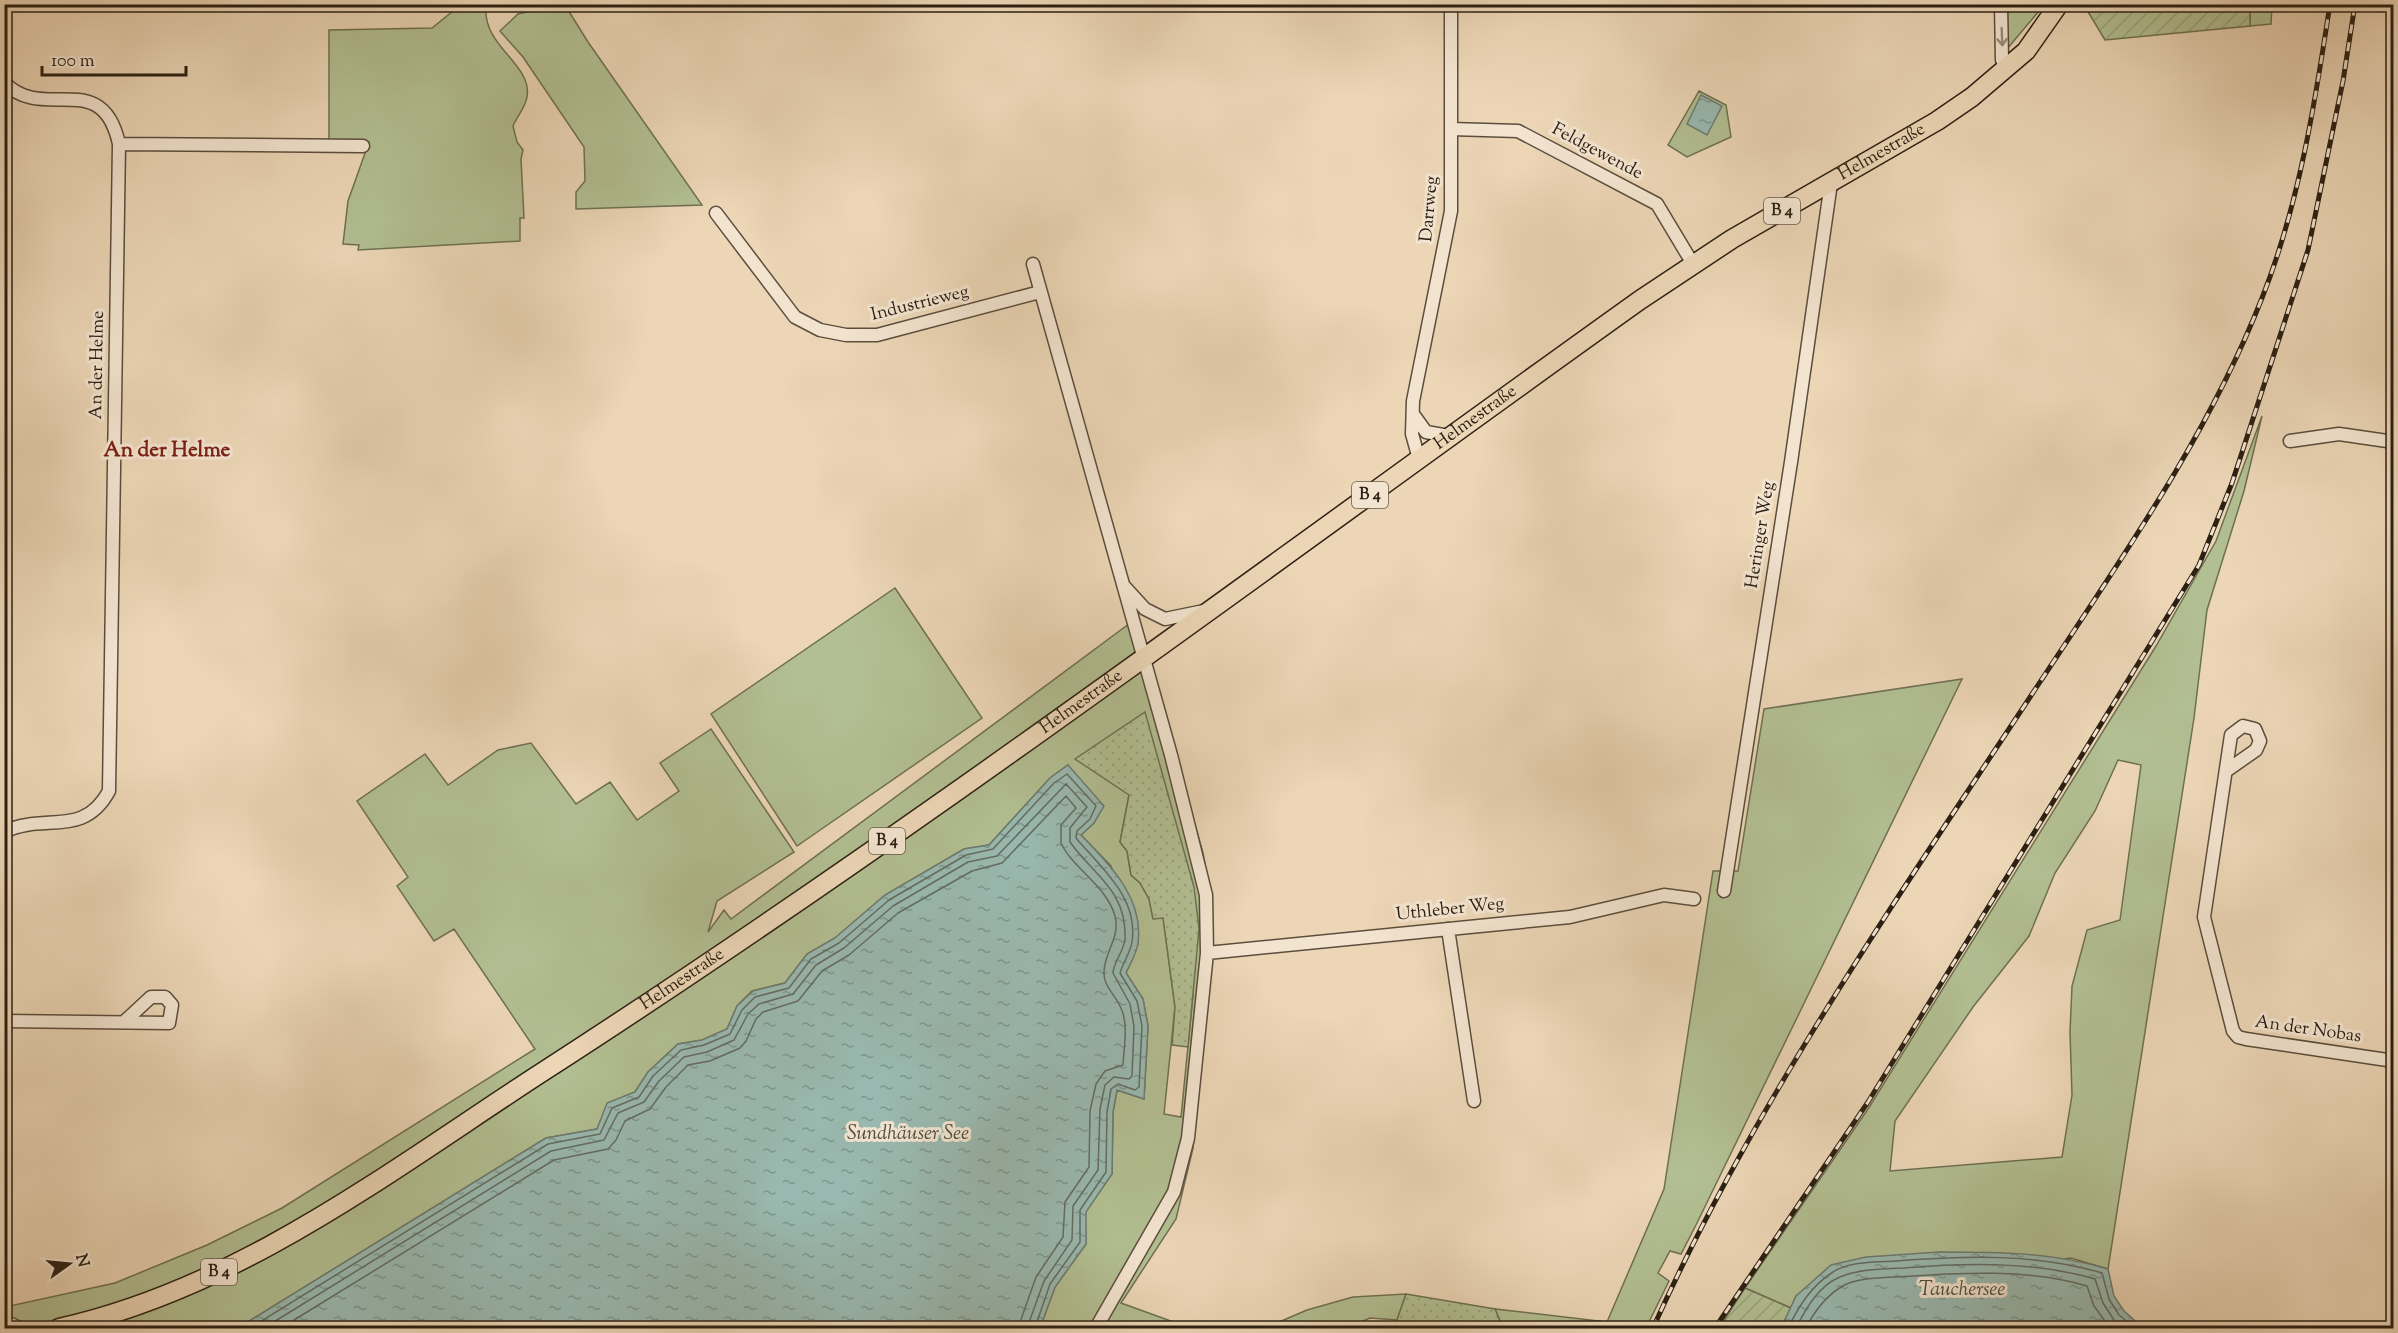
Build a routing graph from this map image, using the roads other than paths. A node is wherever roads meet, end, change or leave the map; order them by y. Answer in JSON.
{"nodes":[{"id":1,"x":1451,"y":4,"type":"edge"},
{"id":2,"x":2001,"y":4,"type":"edge"},
{"id":3,"x":2059,"y":4,"type":"edge"},
{"id":4,"x":2007,"y":69,"type":"junction"},
{"id":5,"x":4,"y":82,"type":"edge"},
{"id":6,"x":1451,"y":129,"type":"junction"},
{"id":7,"x":119,"y":144,"type":"junction"},
{"id":8,"x":363,"y":146,"type":"dead end"},
{"id":9,"x":1831,"y":183,"type":"junction"},
{"id":10,"x":716,"y":213,"type":"dead end"},
{"id":11,"x":1033,"y":264,"type":"dead end"},
{"id":12,"x":1693,"y":264,"type":"junction"},
{"id":13,"x":1041,"y":292,"type":"junction"},
{"id":14,"x":1413,"y":414,"type":"junction"},
{"id":15,"x":1449,"y":436,"type":"junction"},
{"id":16,"x":2290,"y":441,"type":"dead end"},
{"id":17,"x":2394,"y":442,"type":"edge"},
{"id":18,"x":1419,"y":459,"type":"junction"},
{"id":19,"x":1123,"y":585,"type":"junction"},
{"id":20,"x":1211,"y":609,"type":"junction"},
{"id":21,"x":1144,"y":659,"type":"junction"},
{"id":22,"x":2226,"y":771,"type":"dead end"},
{"id":23,"x":4,"y":832,"type":"edge"},
{"id":24,"x":1724,"y":891,"type":"dead end"},
{"id":25,"x":1694,"y":899,"type":"dead end"},
{"id":26,"x":1448,"y":929,"type":"junction"},
{"id":27,"x":1207,"y":953,"type":"junction"},
{"id":28,"x":4,"y":1021,"type":"edge"},
{"id":29,"x":124,"y":1022,"type":"dead end"},
{"id":30,"x":2394,"y":1061,"type":"edge"},
{"id":31,"x":1474,"y":1101,"type":"dead end"},
{"id":32,"x":4,"y":1322,"type":"edge"},
{"id":33,"x":20,"y":1329,"type":"edge"},
{"id":34,"x":60,"y":1329,"type":"edge"},
{"id":35,"x":1096,"y":1329,"type":"edge"}],
"edges":[{"from":1,"to":6,"type":"street","name":"Darrweg"},
{"from":2,"to":4,"type":"street","one_way":true},
{"from":3,"to":4,"type":"main road","name":"Helmestraße","number":"B 4"},
{"from":4,"to":9,"type":"main road","name":"Helmestraße","number":"B 4"},
{"from":5,"to":7,"type":"street","name":"An der Helme"},
{"from":6,"to":12,"type":"street","name":"Feldgewende"},
{"from":6,"to":14,"type":"street","name":"Darrweg"},
{"from":7,"to":8,"type":"street"},
{"from":7,"to":23,"type":"street","name":"An der Helme"},
{"from":9,"to":12,"type":"main road","name":"Helmestraße","number":"B 4"},
{"from":9,"to":24,"type":"street","name":"Heringer Weg"},
{"from":10,"to":13,"type":"street","name":"Industrieweg"},
{"from":11,"to":13,"type":"street"},
{"from":12,"to":15,"type":"main road","name":"Helmestraße","number":"B 4"},
{"from":13,"to":19,"type":"street"},
{"from":14,"to":15,"type":"street"},
{"from":14,"to":18,"type":"street","name":"Darrweg"},
{"from":15,"to":18,"type":"main road","name":"Helmestraße","number":"B 4"},
{"from":16,"to":17,"type":"street"},
{"from":18,"to":20,"type":"main road","name":"Helmestraße","number":"B 4"},
{"from":19,"to":20,"type":"street"},
{"from":19,"to":21,"type":"street"},
{"from":20,"to":21,"type":"main road","name":"Helmestraße","number":"B 4"},
{"from":21,"to":27,"type":"street"},
{"from":21,"to":34,"type":"main road","name":"Helmestraße","number":"B 4"},
{"from":22,"to":30,"type":"street","name":"An der Nobas"},
{"from":25,"to":26,"type":"street","name":"Uthleber Weg"},
{"from":26,"to":27,"type":"street","name":"Uthleber Weg"},
{"from":26,"to":31,"type":"street"},
{"from":27,"to":35,"type":"street"},
{"from":28,"to":29,"type":"street"},
{"from":32,"to":33,"type":"street"}]}
